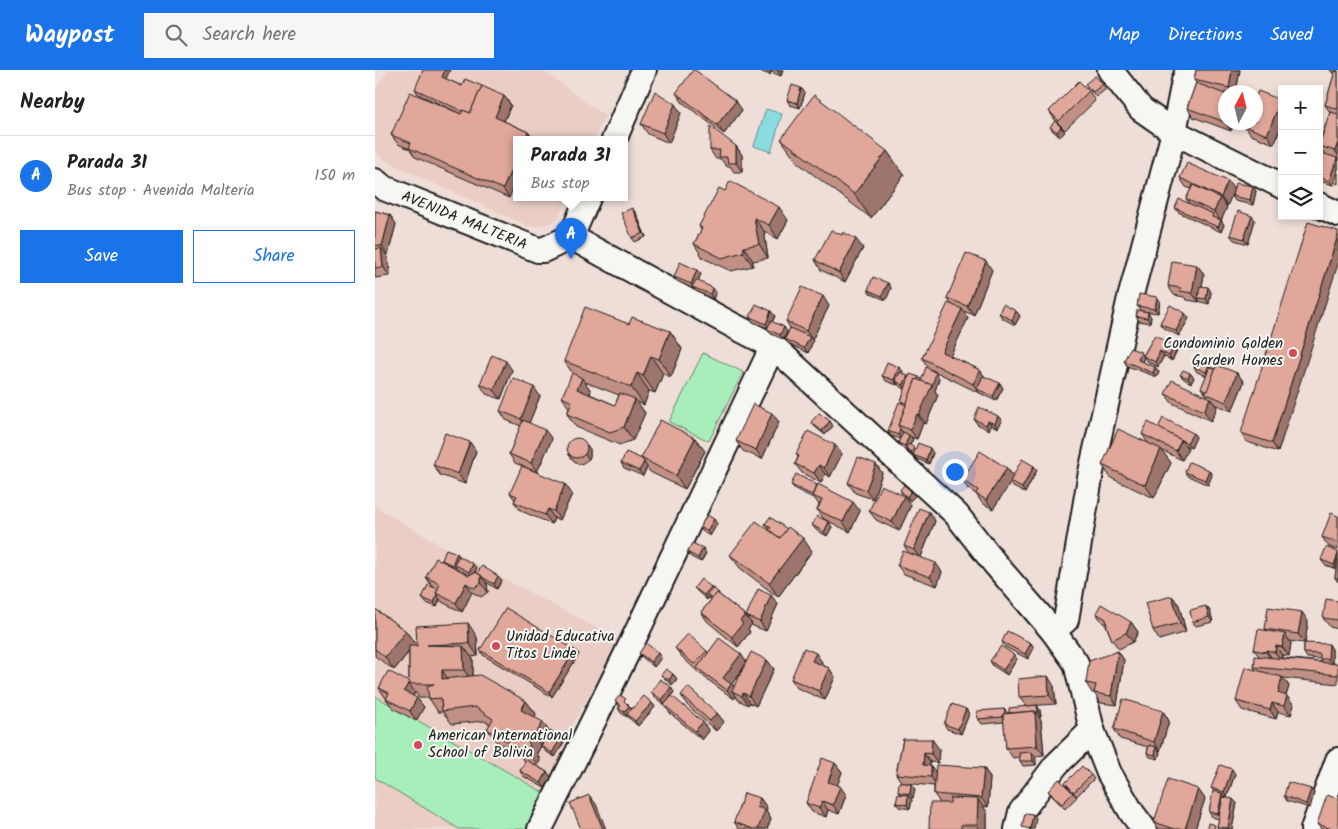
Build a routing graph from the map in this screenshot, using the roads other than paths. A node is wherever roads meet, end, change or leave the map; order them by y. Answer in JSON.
{"nodes":[{"id":1,"x":644,"y":70,"type":"edge"},
{"id":2,"x":1110,"y":70,"type":"edge"},
{"id":3,"x":1188,"y":70,"type":"edge"},
{"id":4,"x":1174,"y":132,"type":"junction"},
{"id":5,"x":616,"y":136,"type":"edge"},
{"id":6,"x":375,"y":181,"type":"edge"},
{"id":7,"x":1278,"y":184,"type":"edge"},
{"id":8,"x":588,"y":201,"type":"edge"},
{"id":9,"x":1323,"y":207,"type":"edge"},
{"id":10,"x":1338,"y":214,"type":"edge"},
{"id":11,"x":571,"y":237,"type":"junction"},
{"id":12,"x":773,"y":346,"type":"junction"},
{"id":13,"x":1053,"y":631,"type":"junction"},
{"id":14,"x":1092,"y":730,"type":"junction"},
{"id":15,"x":1338,"y":760,"type":"edge"},
{"id":16,"x":540,"y":829,"type":"edge"},
{"id":17,"x":1017,"y":829,"type":"edge"},
{"id":18,"x":1144,"y":829,"type":"edge"},
{"id":19,"x":1313,"y":829,"type":"edge"}],
"edges":[{"from":1,"to":5,"type":"street"},
{"from":2,"to":4,"type":"street"},
{"from":3,"to":4,"type":"street"},
{"from":4,"to":7,"type":"street"},
{"from":4,"to":13,"type":"street"},
{"from":6,"to":11,"type":"street","name":"AVENIDA MALTERIA"},
{"from":8,"to":11,"type":"street"},
{"from":9,"to":10,"type":"street"},
{"from":11,"to":12,"type":"street"},
{"from":12,"to":13,"type":"street"},
{"from":12,"to":16,"type":"street"},
{"from":13,"to":14,"type":"street"},
{"from":14,"to":17,"type":"street"},
{"from":14,"to":18,"type":"street"},
{"from":15,"to":19,"type":"street"}]}
